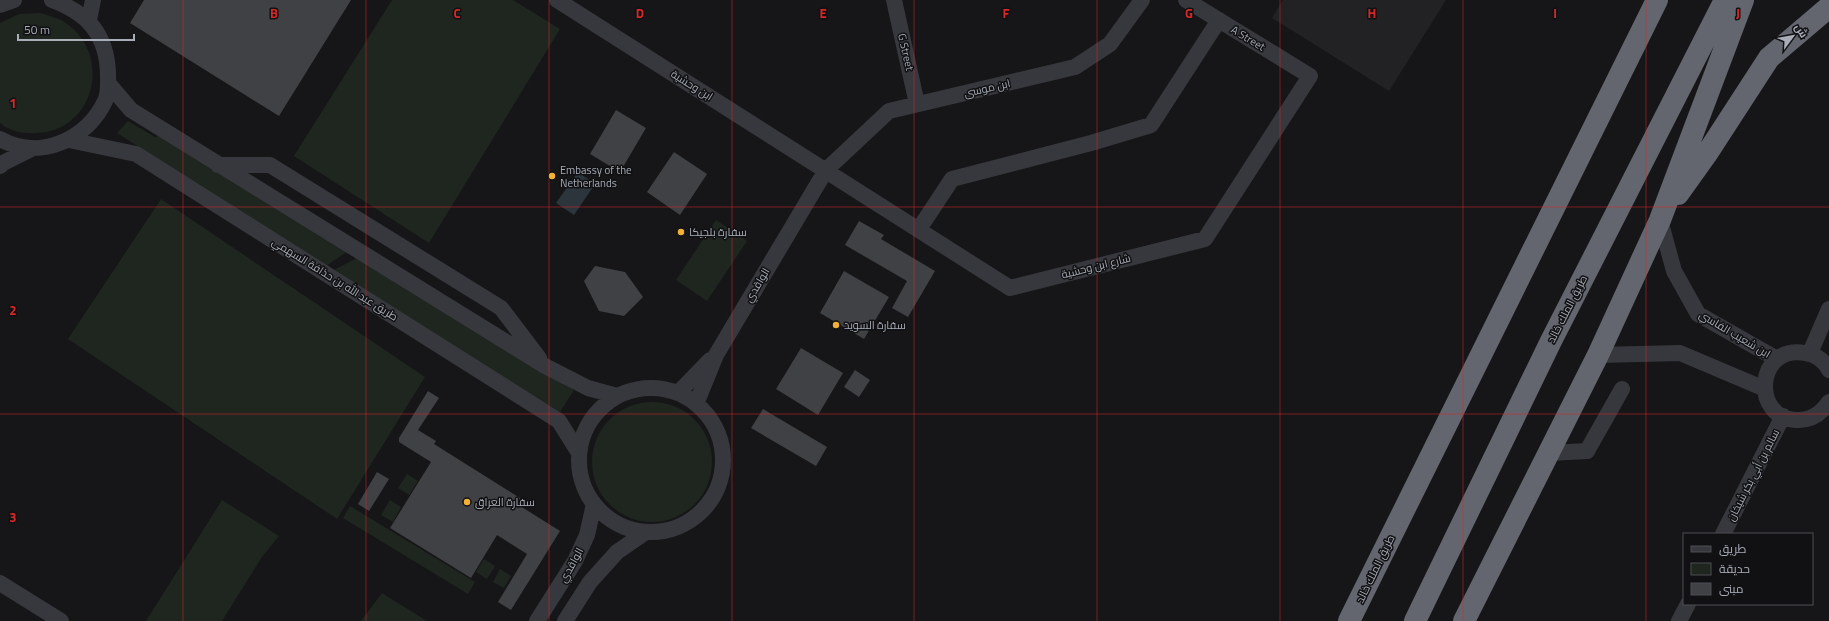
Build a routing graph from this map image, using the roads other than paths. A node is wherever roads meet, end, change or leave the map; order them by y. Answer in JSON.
{"nodes":[{"id":1,"x":14,"y":0,"type":"edge"},
{"id":2,"x":52,"y":0,"type":"edge"},
{"id":3,"x":93,"y":0,"type":"edge"},
{"id":4,"x":557,"y":0,"type":"edge"},
{"id":5,"x":894,"y":0,"type":"edge"},
{"id":6,"x":1142,"y":0,"type":"edge"},
{"id":7,"x":1186,"y":0,"type":"edge"},
{"id":8,"x":1657,"y":0,"type":"edge"},
{"id":9,"x":1725,"y":0,"type":"edge"},
{"id":10,"x":1743,"y":0,"type":"edge"},
{"id":11,"x":0,"y":5,"type":"edge"},
{"id":12,"x":1829,"y":7,"type":"edge"},
{"id":13,"x":89,"y":20,"type":"junction"},
{"id":14,"x":1219,"y":20,"type":"junction"},
{"id":15,"x":1310,"y":76,"type":"joint"},
{"id":16,"x":108,"y":83,"type":"junction"},
{"id":17,"x":917,"y":104,"type":"junction"},
{"id":18,"x":0,"y":139,"type":"edge"},
{"id":19,"x":69,"y":140,"type":"junction"},
{"id":20,"x":33,"y":148,"type":"junction"},
{"id":21,"x":218,"y":165,"type":"junction"},
{"id":22,"x":0,"y":166,"type":"edge"},
{"id":23,"x":826,"y":170,"type":"junction"},
{"id":24,"x":1660,"y":220,"type":"junction"},
{"id":25,"x":919,"y":229,"type":"junction"},
{"id":26,"x":1829,"y":309,"type":"edge"},
{"id":27,"x":1810,"y":353,"type":"junction"},
{"id":28,"x":1598,"y":354,"type":"junction"},
{"id":29,"x":716,"y":355,"type":"junction"},
{"id":30,"x":1777,"y":359,"type":"junction"},
{"id":31,"x":545,"y":366,"type":"junction"},
{"id":32,"x":1829,"y":370,"type":"edge"},
{"id":33,"x":1622,"y":389,"type":"dead end"},
{"id":34,"x":1764,"y":389,"type":"junction"},
{"id":35,"x":678,"y":393,"type":"junction"},
{"id":36,"x":617,"y":396,"type":"junction"},
{"id":37,"x":1829,"y":402,"type":"edge"},
{"id":38,"x":696,"y":404,"type":"junction"},
{"id":39,"x":1783,"y":416,"type":"junction"},
{"id":40,"x":1549,"y":452,"type":"junction"},
{"id":41,"x":579,"y":453,"type":"junction"},
{"id":42,"x":594,"y":504,"type":"junction"},
{"id":43,"x":646,"y":532,"type":"junction"},
{"id":44,"x":1724,"y":533,"type":"edge"},
{"id":45,"x":0,"y":583,"type":"edge"},
{"id":46,"x":1687,"y":605,"type":"edge"},
{"id":47,"x":61,"y":621,"type":"edge"},
{"id":48,"x":537,"y":621,"type":"edge"},
{"id":49,"x":565,"y":621,"type":"edge"},
{"id":50,"x":1349,"y":621,"type":"edge"},
{"id":51,"x":1415,"y":621,"type":"edge"},
{"id":52,"x":1464,"y":621,"type":"edge"},
{"id":53,"x":1679,"y":621,"type":"edge"}],
"edges":[{"from":1,"to":11,"type":"street"},
{"from":2,"to":13,"type":"street"},
{"from":3,"to":13,"type":"street"},
{"from":4,"to":23,"type":"street","name":"ابن وحشية"},
{"from":5,"to":17,"type":"street","name":"G Street"},
{"from":6,"to":17,"type":"street","name":"ابن موسى"},
{"from":7,"to":14,"type":"street","name":"A Street"},
{"from":8,"to":50,"type":"highway","name":"طريق الملك خالد"},
{"from":9,"to":51,"type":"highway","name":"طريق الملك خالد"},
{"from":10,"to":24,"type":"highway"},
{"from":12,"to":24,"type":"highway"},
{"from":13,"to":16,"type":"street"},
{"from":14,"to":15,"type":"street","name":"A Street"},
{"from":14,"to":25,"type":"street"},
{"from":15,"to":25,"type":"street","name":"شارع ابن وحشية"},
{"from":16,"to":19,"type":"street"},
{"from":16,"to":21,"type":"street"},
{"from":17,"to":23,"type":"street","name":"ابن موسى"},
{"from":18,"to":20,"type":"street"},
{"from":19,"to":20,"type":"street"},
{"from":19,"to":41,"type":"street","name":"طريق عبد الله بن حذافة السهمي"},
{"from":20,"to":22,"type":"street"},
{"from":21,"to":31,"type":"street"},
{"from":21,"to":31,"type":"street"},
{"from":23,"to":25,"type":"street","name":"شارع ابن وحشية"},
{"from":23,"to":29,"type":"street","name":"الواقدي"},
{"from":24,"to":28,"type":"highway"},
{"from":24,"to":30,"type":"street","name":"ابن شعيب الفاسي"},
{"from":26,"to":27,"type":"street"},
{"from":27,"to":30,"type":"street"},
{"from":27,"to":32,"type":"street"},
{"from":28,"to":34,"type":"street"},
{"from":28,"to":40,"type":"highway"},
{"from":29,"to":35,"type":"street"},
{"from":29,"to":38,"type":"street","name":"الواقدي"},
{"from":30,"to":34,"type":"street"},
{"from":31,"to":36,"type":"street"},
{"from":33,"to":40,"type":"street"},
{"from":34,"to":39,"type":"street"},
{"from":35,"to":36,"type":"street"},
{"from":35,"to":38,"type":"street"},
{"from":36,"to":41,"type":"street"},
{"from":37,"to":39,"type":"street"},
{"from":38,"to":43,"type":"street"},
{"from":39,"to":44,"type":"street","name":"سالم بن أبي بكر شيخان"},
{"from":40,"to":52,"type":"highway"},
{"from":41,"to":42,"type":"street"},
{"from":42,"to":43,"type":"street"},
{"from":42,"to":48,"type":"street","name":"الواقدي"},
{"from":43,"to":49,"type":"street"},
{"from":45,"to":47,"type":"street"},
{"from":46,"to":53,"type":"street"}]}
